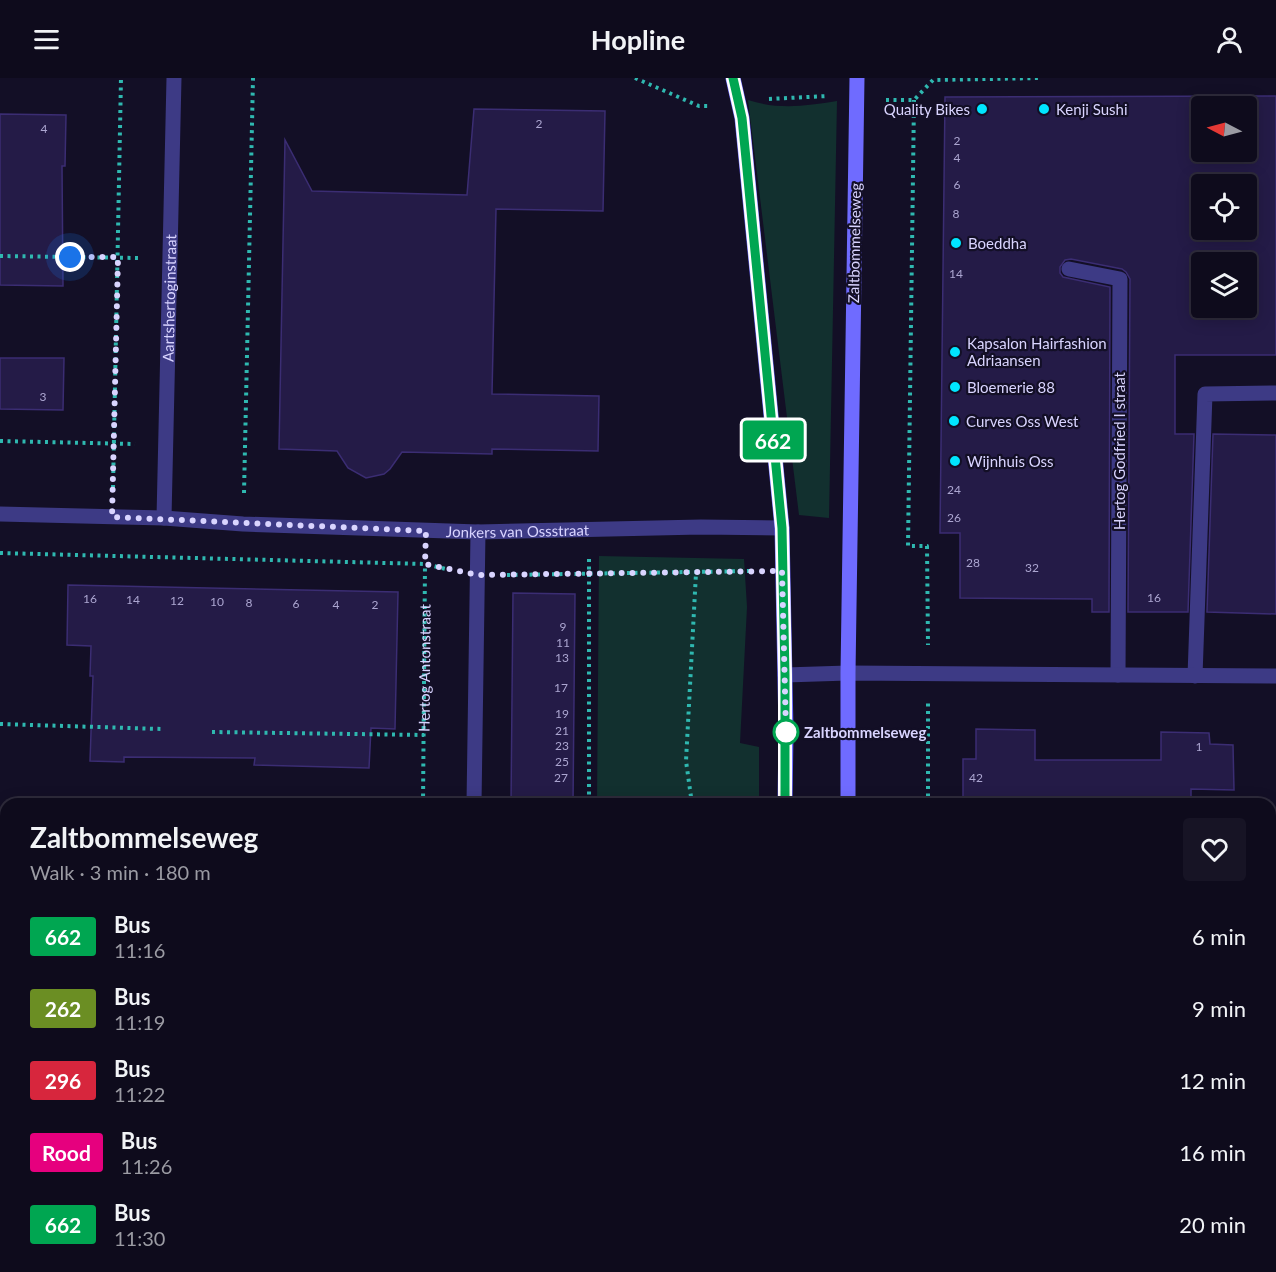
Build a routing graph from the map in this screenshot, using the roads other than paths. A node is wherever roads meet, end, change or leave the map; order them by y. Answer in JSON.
{"nodes":[{"id":1,"x":174,"y":78,"type":"edge"},
{"id":2,"x":733,"y":78,"type":"edge"},
{"id":3,"x":857,"y":78,"type":"edge"},
{"id":4,"x":1070,"y":269,"type":"dead end"},
{"id":5,"x":1276,"y":393,"type":"edge"},
{"id":6,"x":0,"y":514,"type":"edge"},
{"id":7,"x":164,"y":518,"type":"junction"},
{"id":8,"x":782,"y":528,"type":"junction"},
{"id":9,"x":478,"y":532,"type":"junction"},
{"id":10,"x":848,"y":673,"type":"junction"},
{"id":11,"x":785,"y":675,"type":"junction"},
{"id":12,"x":1118,"y":675,"type":"junction"},
{"id":13,"x":1195,"y":676,"type":"junction"},
{"id":14,"x":1276,"y":676,"type":"edge"},
{"id":15,"x":474,"y":798,"type":"edge"},
{"id":16,"x":785,"y":798,"type":"edge"},
{"id":17,"x":848,"y":798,"type":"edge"}],
"edges":[{"from":1,"to":7,"type":"street","name":"Aartshertoginstraat"},
{"from":2,"to":8,"type":"main road"},
{"from":3,"to":10,"type":"main road","name":"Zaltbommelseweg"},
{"from":4,"to":12,"type":"street","name":"Hertog Godfried I straat"},
{"from":5,"to":13,"type":"street"},
{"from":6,"to":7,"type":"street","name":"Jonkers van Ossstraat"},
{"from":7,"to":9,"type":"street","name":"Jonkers van Ossstraat"},
{"from":8,"to":9,"type":"street","name":"Jonkers van Ossstraat"},
{"from":8,"to":11,"type":"main road"},
{"from":9,"to":15,"type":"street"},
{"from":10,"to":11,"type":"street"},
{"from":10,"to":12,"type":"street"},
{"from":10,"to":17,"type":"main road","name":"Zaltbommelseweg"},
{"from":11,"to":16,"type":"main road"},
{"from":12,"to":13,"type":"street"},
{"from":13,"to":14,"type":"street"}]}
